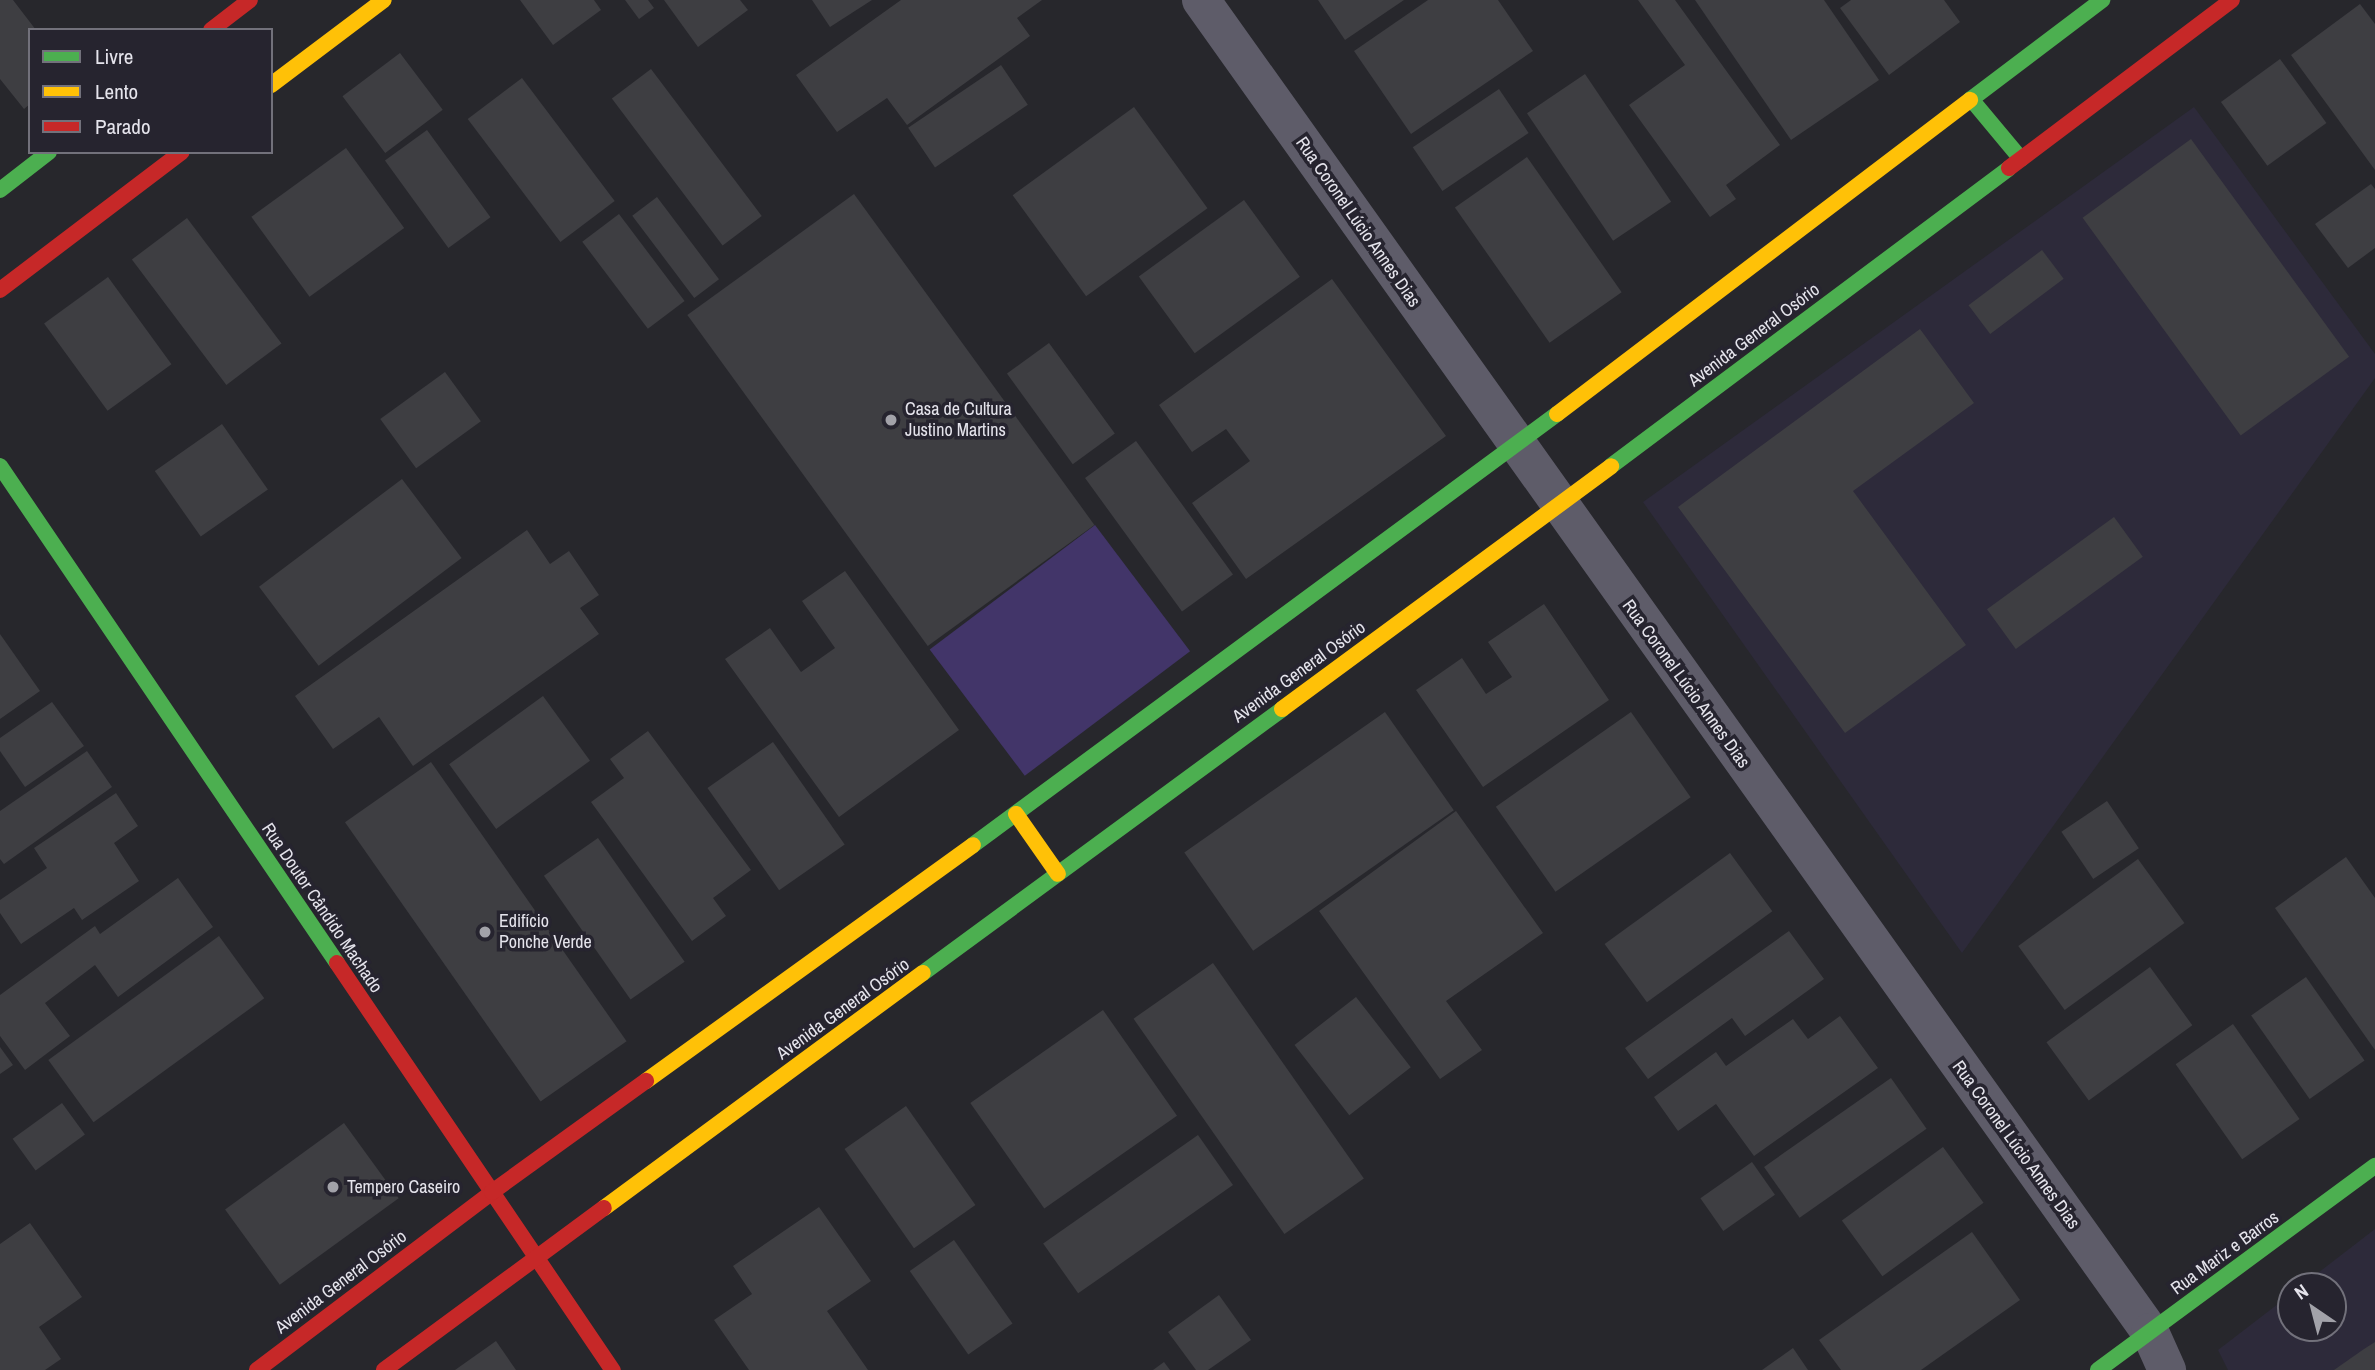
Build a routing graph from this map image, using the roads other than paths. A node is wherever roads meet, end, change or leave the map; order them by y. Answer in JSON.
{"nodes":[{"id":1,"x":250,"y":0,"type":"edge"},
{"id":2,"x":384,"y":0,"type":"edge"},
{"id":3,"x":1201,"y":0,"type":"edge"},
{"id":4,"x":2102,"y":0,"type":"edge"},
{"id":5,"x":2232,"y":0,"type":"edge"},
{"id":6,"x":214,"y":28,"type":"edge"},
{"id":7,"x":273,"y":83,"type":"edge"},
{"id":8,"x":1971,"y":99,"type":"junction"},
{"id":9,"x":46,"y":154,"type":"edge"},
{"id":10,"x":179,"y":154,"type":"edge"},
{"id":11,"x":2021,"y":159,"type":"junction"},
{"id":12,"x":0,"y":190,"type":"edge"},
{"id":13,"x":0,"y":290,"type":"edge"},
{"id":14,"x":1516,"y":445,"type":"junction"},
{"id":15,"x":0,"y":467,"type":"edge"},
{"id":16,"x":1559,"y":505,"type":"junction"},
{"id":17,"x":1016,"y":814,"type":"junction"},
{"id":18,"x":1058,"y":874,"type":"junction"},
{"id":19,"x":2375,"y":1167,"type":"edge"},
{"id":20,"x":492,"y":1192,"type":"junction"},
{"id":21,"x":537,"y":1258,"type":"junction"},
{"id":22,"x":2150,"y":1332,"type":"junction"},
{"id":23,"x":257,"y":1370,"type":"edge"},
{"id":24,"x":384,"y":1370,"type":"edge"},
{"id":25,"x":613,"y":1370,"type":"edge"},
{"id":26,"x":2098,"y":1370,"type":"edge"},
{"id":27,"x":2167,"y":1370,"type":"edge"}],
"edges":[{"from":1,"to":6,"type":"main road"},
{"from":2,"to":7,"type":"main road"},
{"from":3,"to":14,"type":"street","name":"Rua Coronel Lúcio Annes Dias"},
{"from":4,"to":8,"type":"main road","name":"Avenida General Osório"},
{"from":5,"to":11,"type":"main road","name":"Avenida General Osório"},
{"from":8,"to":11,"type":"main road"},
{"from":8,"to":14,"type":"main road","name":"Avenida General Osório"},
{"from":9,"to":12,"type":"main road"},
{"from":10,"to":13,"type":"main road"},
{"from":11,"to":16,"type":"main road","name":"Avenida General Osório"},
{"from":14,"to":16,"type":"street","name":"Rua Coronel Lúcio Annes Dias"},
{"from":14,"to":17,"type":"main road","name":"Avenida General Osório"},
{"from":15,"to":20,"type":"main road","name":"Rua Doutor Cândido Machado"},
{"from":16,"to":18,"type":"main road","name":"Avenida General Osório"},
{"from":16,"to":22,"type":"street","name":"Rua Coronel Lúcio Annes Dias"},
{"from":17,"to":18,"type":"main road"},
{"from":17,"to":20,"type":"main road","name":"Avenida General Osório"},
{"from":18,"to":21,"type":"main road","name":"Avenida General Osório"},
{"from":19,"to":22,"type":"main road","name":"Rua Mariz e Barros"},
{"from":20,"to":21,"type":"main road","name":"Rua Doutor Cândido Machado"},
{"from":20,"to":23,"type":"main road","name":"Avenida General Osório"},
{"from":21,"to":24,"type":"main road","name":"Avenida General Osório"},
{"from":21,"to":25,"type":"main road","name":"Rua Doutor Cândido Machado"},
{"from":22,"to":26,"type":"main road","name":"Rua Mariz e Barros"},
{"from":22,"to":27,"type":"street","name":"Rua Coronel Lúcio Annes Dias"}]}
